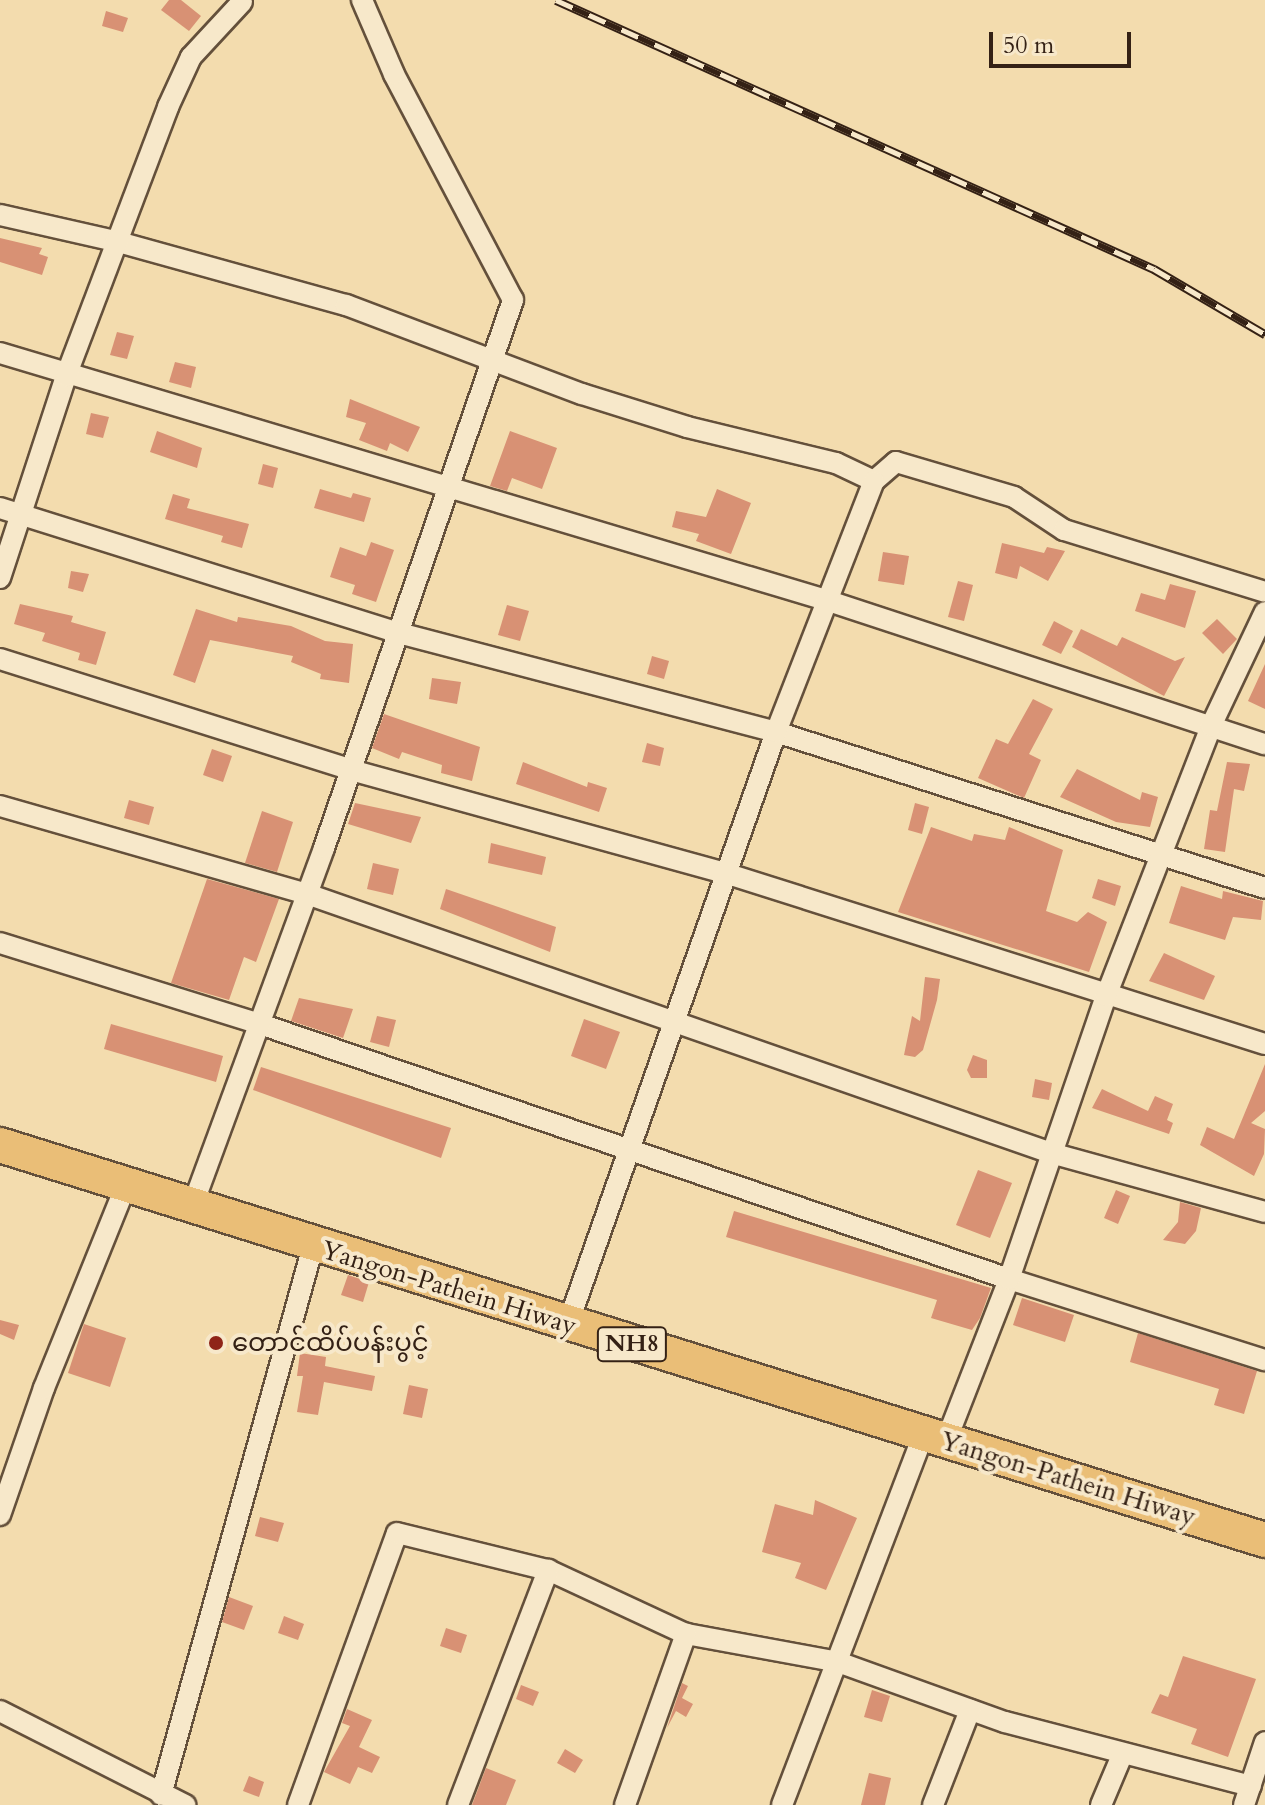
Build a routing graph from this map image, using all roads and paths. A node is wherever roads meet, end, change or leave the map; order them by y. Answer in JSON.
{"nodes":[{"id":1,"x":362,"y":0,"type":"edge"},
{"id":2,"x":242,"y":2,"type":"dead end"},
{"id":3,"x":0,"y":215,"type":"edge"},
{"id":4,"x":115,"y":241,"type":"junction"},
{"id":5,"x":0,"y":353,"type":"edge"},
{"id":6,"x":493,"y":360,"type":"junction"},
{"id":7,"x":66,"y":376,"type":"junction"},
{"id":8,"x":874,"y":481,"type":"junction"},
{"id":9,"x":448,"y":489,"type":"junction"},
{"id":10,"x":0,"y":508,"type":"edge"},
{"id":11,"x":21,"y":516,"type":"junction"},
{"id":12,"x":0,"y":578,"type":"edge"},
{"id":13,"x":1265,"y":592,"type":"edge"},
{"id":14,"x":829,"y":601,"type":"junction"},
{"id":15,"x":1265,"y":612,"type":"edge"},
{"id":16,"x":399,"y":633,"type":"junction"},
{"id":17,"x":0,"y":659,"type":"edge"},
{"id":18,"x":1211,"y":726,"type":"junction"},
{"id":19,"x":776,"y":732,"type":"junction"},
{"id":20,"x":1265,"y":744,"type":"edge"},
{"id":21,"x":351,"y":770,"type":"junction"},
{"id":22,"x":0,"y":806,"type":"edge"},
{"id":23,"x":1162,"y":854,"type":"junction"},
{"id":24,"x":728,"y":874,"type":"junction"},
{"id":25,"x":1265,"y":888,"type":"edge"},
{"id":26,"x":307,"y":894,"type":"junction"},
{"id":27,"x":0,"y":943,"type":"edge"},
{"id":28,"x":1106,"y":996,"type":"junction"},
{"id":29,"x":678,"y":1021,"type":"junction"},
{"id":30,"x":257,"y":1023,"type":"junction"},
{"id":31,"x":1265,"y":1044,"type":"edge"},
{"id":32,"x":0,"y":1145,"type":"edge"},
{"id":33,"x":632,"y":1151,"type":"junction"},
{"id":34,"x":1051,"y":1153,"type":"junction"},
{"id":35,"x":126,"y":1185,"type":"junction"},
{"id":36,"x":192,"y":1207,"type":"junction"},
{"id":37,"x":1265,"y":1212,"type":"edge"},
{"id":38,"x":313,"y":1246,"type":"junction"},
{"id":39,"x":1009,"y":1279,"type":"junction"},
{"id":40,"x":568,"y":1324,"type":"junction"},
{"id":41,"x":1265,"y":1360,"type":"edge"},
{"id":42,"x":935,"y":1438,"type":"junction"},
{"id":43,"x":0,"y":1515,"type":"edge"},
{"id":44,"x":1265,"y":1540,"type":"edge"},
{"id":45,"x":548,"y":1570,"type":"junction"},
{"id":46,"x":686,"y":1634,"type":"junction"},
{"id":47,"x":838,"y":1662,"type":"junction"},
{"id":48,"x":970,"y":1710,"type":"junction"},
{"id":49,"x":0,"y":1711,"type":"edge"},
{"id":50,"x":1265,"y":1742,"type":"edge"},
{"id":51,"x":1123,"y":1753,"type":"junction"},
{"id":52,"x":161,"y":1795,"type":"junction"},
{"id":53,"x":1247,"y":1796,"type":"edge"},
{"id":54,"x":185,"y":1805,"type":"edge"},
{"id":55,"x":298,"y":1805,"type":"edge"},
{"id":56,"x":458,"y":1805,"type":"edge"},
{"id":57,"x":625,"y":1805,"type":"edge"},
{"id":58,"x":782,"y":1805,"type":"edge"},
{"id":59,"x":933,"y":1805,"type":"edge"},
{"id":60,"x":1101,"y":1805,"type":"edge"}],
"edges":[{"from":1,"to":6,"type":"street"},
{"from":2,"to":4,"type":"street"},
{"from":3,"to":4,"type":"street"},
{"from":4,"to":6,"type":"street"},
{"from":4,"to":7,"type":"street"},
{"from":5,"to":7,"type":"street"},
{"from":6,"to":8,"type":"street"},
{"from":6,"to":9,"type":"street"},
{"from":7,"to":9,"type":"street"},
{"from":7,"to":11,"type":"street"},
{"from":8,"to":13,"type":"street"},
{"from":8,"to":14,"type":"street"},
{"from":9,"to":14,"type":"street"},
{"from":9,"to":16,"type":"street"},
{"from":10,"to":11,"type":"street"},
{"from":11,"to":12,"type":"street"},
{"from":11,"to":16,"type":"street"},
{"from":14,"to":18,"type":"street"},
{"from":14,"to":19,"type":"street"},
{"from":15,"to":18,"type":"street"},
{"from":16,"to":19,"type":"street"},
{"from":16,"to":21,"type":"street"},
{"from":17,"to":21,"type":"street"},
{"from":18,"to":20,"type":"street"},
{"from":18,"to":23,"type":"street"},
{"from":19,"to":23,"type":"street"},
{"from":19,"to":24,"type":"street"},
{"from":21,"to":24,"type":"street"},
{"from":21,"to":26,"type":"street"},
{"from":22,"to":26,"type":"street"},
{"from":23,"to":25,"type":"street"},
{"from":23,"to":28,"type":"street"},
{"from":24,"to":28,"type":"street"},
{"from":24,"to":29,"type":"street"},
{"from":26,"to":29,"type":"street"},
{"from":26,"to":30,"type":"street"},
{"from":27,"to":30,"type":"street"},
{"from":28,"to":31,"type":"street"},
{"from":28,"to":34,"type":"street"},
{"from":29,"to":33,"type":"street"},
{"from":29,"to":34,"type":"street"},
{"from":30,"to":33,"type":"street"},
{"from":30,"to":36,"type":"street"},
{"from":32,"to":35,"type":"highway","name":"Yangon-Pathein Hiway","number":"NH8"},
{"from":33,"to":39,"type":"street"},
{"from":33,"to":40,"type":"street"},
{"from":34,"to":37,"type":"street"},
{"from":34,"to":39,"type":"street"},
{"from":35,"to":36,"type":"highway","name":"Yangon-Pathein Hiway","number":"NH8"},
{"from":35,"to":43,"type":"street"},
{"from":36,"to":38,"type":"highway","name":"Yangon-Pathein Hiway","number":"NH8"},
{"from":38,"to":40,"type":"highway","name":"Yangon-Pathein Hiway","number":"NH8"},
{"from":38,"to":52,"type":"street"},
{"from":39,"to":41,"type":"street"},
{"from":39,"to":42,"type":"street"},
{"from":40,"to":42,"type":"highway","name":"Yangon-Pathein Hiway","number":"NH8"},
{"from":42,"to":44,"type":"highway","name":"Yangon-Pathein Hiway","number":"NH8"},
{"from":42,"to":47,"type":"street"},
{"from":45,"to":46,"type":"street"},
{"from":45,"to":55,"type":"street"},
{"from":45,"to":56,"type":"street"},
{"from":46,"to":47,"type":"street"},
{"from":46,"to":57,"type":"street"},
{"from":47,"to":48,"type":"street"},
{"from":47,"to":58,"type":"street"},
{"from":48,"to":51,"type":"street"},
{"from":48,"to":59,"type":"street"},
{"from":49,"to":52,"type":"street"},
{"from":50,"to":53,"type":"street"},
{"from":51,"to":53,"type":"street"},
{"from":51,"to":60,"type":"street"},
{"from":52,"to":54,"type":"street"}]}
